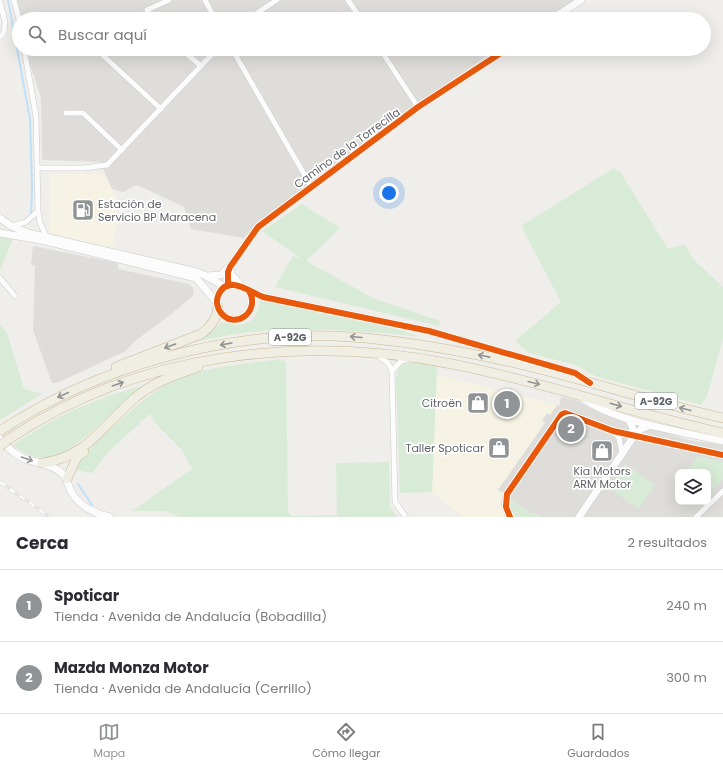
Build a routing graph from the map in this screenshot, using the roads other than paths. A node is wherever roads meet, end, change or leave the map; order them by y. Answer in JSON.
{"nodes":[{"id":1,"x":14,"y":0,"type":"edge"},
{"id":2,"x":169,"y":0,"type":"edge"},
{"id":3,"x":205,"y":0,"type":"edge"},
{"id":4,"x":277,"y":0,"type":"edge"},
{"id":5,"x":348,"y":0,"type":"edge"},
{"id":6,"x":581,"y":0,"type":"edge"},
{"id":7,"x":0,"y":2,"type":"edge"},
{"id":8,"x":17,"y":12,"type":"edge"},
{"id":9,"x":148,"y":12,"type":"edge"},
{"id":10,"x":211,"y":12,"type":"edge"},
{"id":11,"x":259,"y":12,"type":"edge"},
{"id":12,"x":356,"y":12,"type":"edge"},
{"id":13,"x":563,"y":12,"type":"edge"},
{"id":14,"x":0,"y":38,"type":"edge"},
{"id":15,"x":25,"y":56,"type":"edge"},
{"id":16,"x":104,"y":56,"type":"edge"},
{"id":17,"x":189,"y":56,"type":"edge"},
{"id":18,"x":210,"y":56,"type":"edge"},
{"id":19,"x":236,"y":56,"type":"edge"},
{"id":20,"x":385,"y":56,"type":"edge"},
{"id":21,"x":496,"y":56,"type":"edge"},
{"id":22,"x":201,"y":66,"type":"junction"},
{"id":23,"x":418,"y":107,"type":"junction"},
{"id":24,"x":161,"y":109,"type":"junction"},
{"id":25,"x":66,"y":113,"type":"dead end"},
{"id":26,"x":122,"y":150,"type":"junction"},
{"id":27,"x":37,"y":168,"type":"junction"},
{"id":28,"x":311,"y":186,"type":"junction"},
{"id":29,"x":38,"y":211,"type":"junction"},
{"id":30,"x":0,"y":218,"type":"edge"},
{"id":31,"x":11,"y":226,"type":"junction"},
{"id":32,"x":0,"y":233,"type":"edge"},
{"id":33,"x":46,"y":236,"type":"junction"},
{"id":34,"x":230,"y":267,"type":"junction"},
{"id":35,"x":206,"y":276,"type":"junction"},
{"id":36,"x":0,"y":278,"type":"edge"},
{"id":37,"x":240,"y":285,"type":"junction"},
{"id":38,"x":226,"y":287,"type":"junction"},
{"id":39,"x":249,"y":291,"type":"junction"},
{"id":40,"x":15,"y":296,"type":"dead end"},
{"id":41,"x":217,"y":305,"type":"junction"},
{"id":42,"x":376,"y":353,"type":"junction"},
{"id":43,"x":414,"y":357,"type":"junction"},
{"id":44,"x":214,"y":359,"type":"junction"},
{"id":45,"x":392,"y":371,"type":"junction"},
{"id":46,"x":590,"y":383,"type":"junction"},
{"id":47,"x":83,"y":386,"type":"junction"},
{"id":48,"x":579,"y":395,"type":"junction"},
{"id":49,"x":628,"y":418,"type":"junction"},
{"id":50,"x":723,"y":418,"type":"edge"},
{"id":51,"x":670,"y":421,"type":"junction"},
{"id":52,"x":653,"y":425,"type":"junction"},
{"id":53,"x":613,"y":431,"type":"junction"},
{"id":54,"x":723,"y":432,"type":"edge"},
{"id":55,"x":687,"y":434,"type":"junction"},
{"id":56,"x":3,"y":435,"type":"edge"},
{"id":57,"x":634,"y":436,"type":"junction"},
{"id":58,"x":90,"y":442,"type":"junction"},
{"id":59,"x":723,"y":442,"type":"edge"},
{"id":60,"x":0,"y":446,"type":"edge"},
{"id":61,"x":622,"y":453,"type":"junction"},
{"id":62,"x":723,"y":455,"type":"edge"},
{"id":63,"x":42,"y":463,"type":"junction"},
{"id":64,"x":67,"y":479,"type":"junction"},
{"id":65,"x":723,"y":491,"type":"edge"},
{"id":66,"x":405,"y":516,"type":"dead end"},
{"id":67,"x":110,"y":517,"type":"edge"},
{"id":68,"x":510,"y":517,"type":"edge"},
{"id":69,"x":579,"y":517,"type":"edge"},
{"id":70,"x":696,"y":517,"type":"edge"}],
"edges":[{"from":1,"to":8,"type":"street"},
{"from":2,"to":9,"type":"street"},
{"from":3,"to":10,"type":"street"},
{"from":4,"to":11,"type":"street"},
{"from":5,"to":12,"type":"street"},
{"from":6,"to":13,"type":"street"},
{"from":7,"to":14,"type":"street"},
{"from":15,"to":27,"type":"street"},
{"from":16,"to":24,"type":"street"},
{"from":17,"to":22,"type":"street"},
{"from":18,"to":22,"type":"street"},
{"from":19,"to":28,"type":"street"},
{"from":20,"to":23,"type":"street"},
{"from":21,"to":23,"type":"street","name":"Camino de la Torrecilla"},
{"from":22,"to":24,"type":"street"},
{"from":23,"to":28,"type":"street","name":"Camino de la Torrecilla"},
{"from":24,"to":26,"type":"street"},
{"from":25,"to":26,"type":"street"},
{"from":26,"to":27,"type":"street"},
{"from":27,"to":29,"type":"street"},
{"from":28,"to":34,"type":"street","name":"Camino de la Torrecilla"},
{"from":29,"to":31,"type":"street"},
{"from":29,"to":33,"type":"street"},
{"from":30,"to":31,"type":"street"},
{"from":31,"to":33,"type":"street"},
{"from":32,"to":41,"type":"street"},
{"from":33,"to":35,"type":"street"},
{"from":34,"to":35,"type":"street","name":"Camino de la Torrecilla"},
{"from":34,"to":37,"type":"street"},
{"from":34,"to":38,"type":"street","name":"Camino de la Torrecilla"},
{"from":35,"to":38,"type":"street"},
{"from":36,"to":40,"type":"street"},
{"from":37,"to":38,"type":"street"},
{"from":37,"to":39,"type":"street"},
{"from":38,"to":41,"type":"street"},
{"from":39,"to":41,"type":"street"},
{"from":39,"to":46,"type":"street"},
{"from":41,"to":47,"type":"highway","one_way":true},
{"from":42,"to":43,"type":"highway","number":"A-92G"},
{"from":42,"to":44,"type":"highway","number":"A-92G"},
{"from":42,"to":45,"type":"street"},
{"from":43,"to":45,"type":"street"},
{"from":43,"to":48,"type":"highway","number":"A-92G","one_way":true},
{"from":56,"to":44,"type":"highway","number":"A-92G","one_way":true},
{"from":44,"to":58,"type":"highway"},
{"from":45,"to":66,"type":"street"},
{"from":46,"to":47,"type":"highway","number":"A-92G","one_way":true},
{"from":50,"to":46,"type":"highway","number":"A-92G","one_way":true},
{"from":47,"to":56,"type":"highway","number":"A-92G","one_way":true},
{"from":48,"to":49,"type":"street"},
{"from":48,"to":51,"type":"highway","number":"A-92G","one_way":true},
{"from":49,"to":52,"type":"street"},
{"from":49,"to":57,"type":"street"},
{"from":51,"to":54,"type":"highway","number":"A-92G"},
{"from":51,"to":55,"type":"street"},
{"from":52,"to":55,"type":"street"},
{"from":52,"to":57,"type":"street"},
{"from":53,"to":57,"type":"street"},
{"from":53,"to":61,"type":"street"},
{"from":53,"to":68,"type":"street"},
{"from":55,"to":59,"type":"street"},
{"from":56,"to":60,"type":"highway","number":"A-92G","bridge":true},
{"from":56,"to":63,"type":"street","one_way":true},
{"from":57,"to":61,"type":"street"},
{"from":57,"to":62,"type":"street"},
{"from":58,"to":63,"type":"highway"},
{"from":58,"to":64,"type":"highway"},
{"from":61,"to":69,"type":"street"},
{"from":63,"to":64,"type":"street"},
{"from":64,"to":67,"type":"street"},
{"from":65,"to":70,"type":"street"}]}
